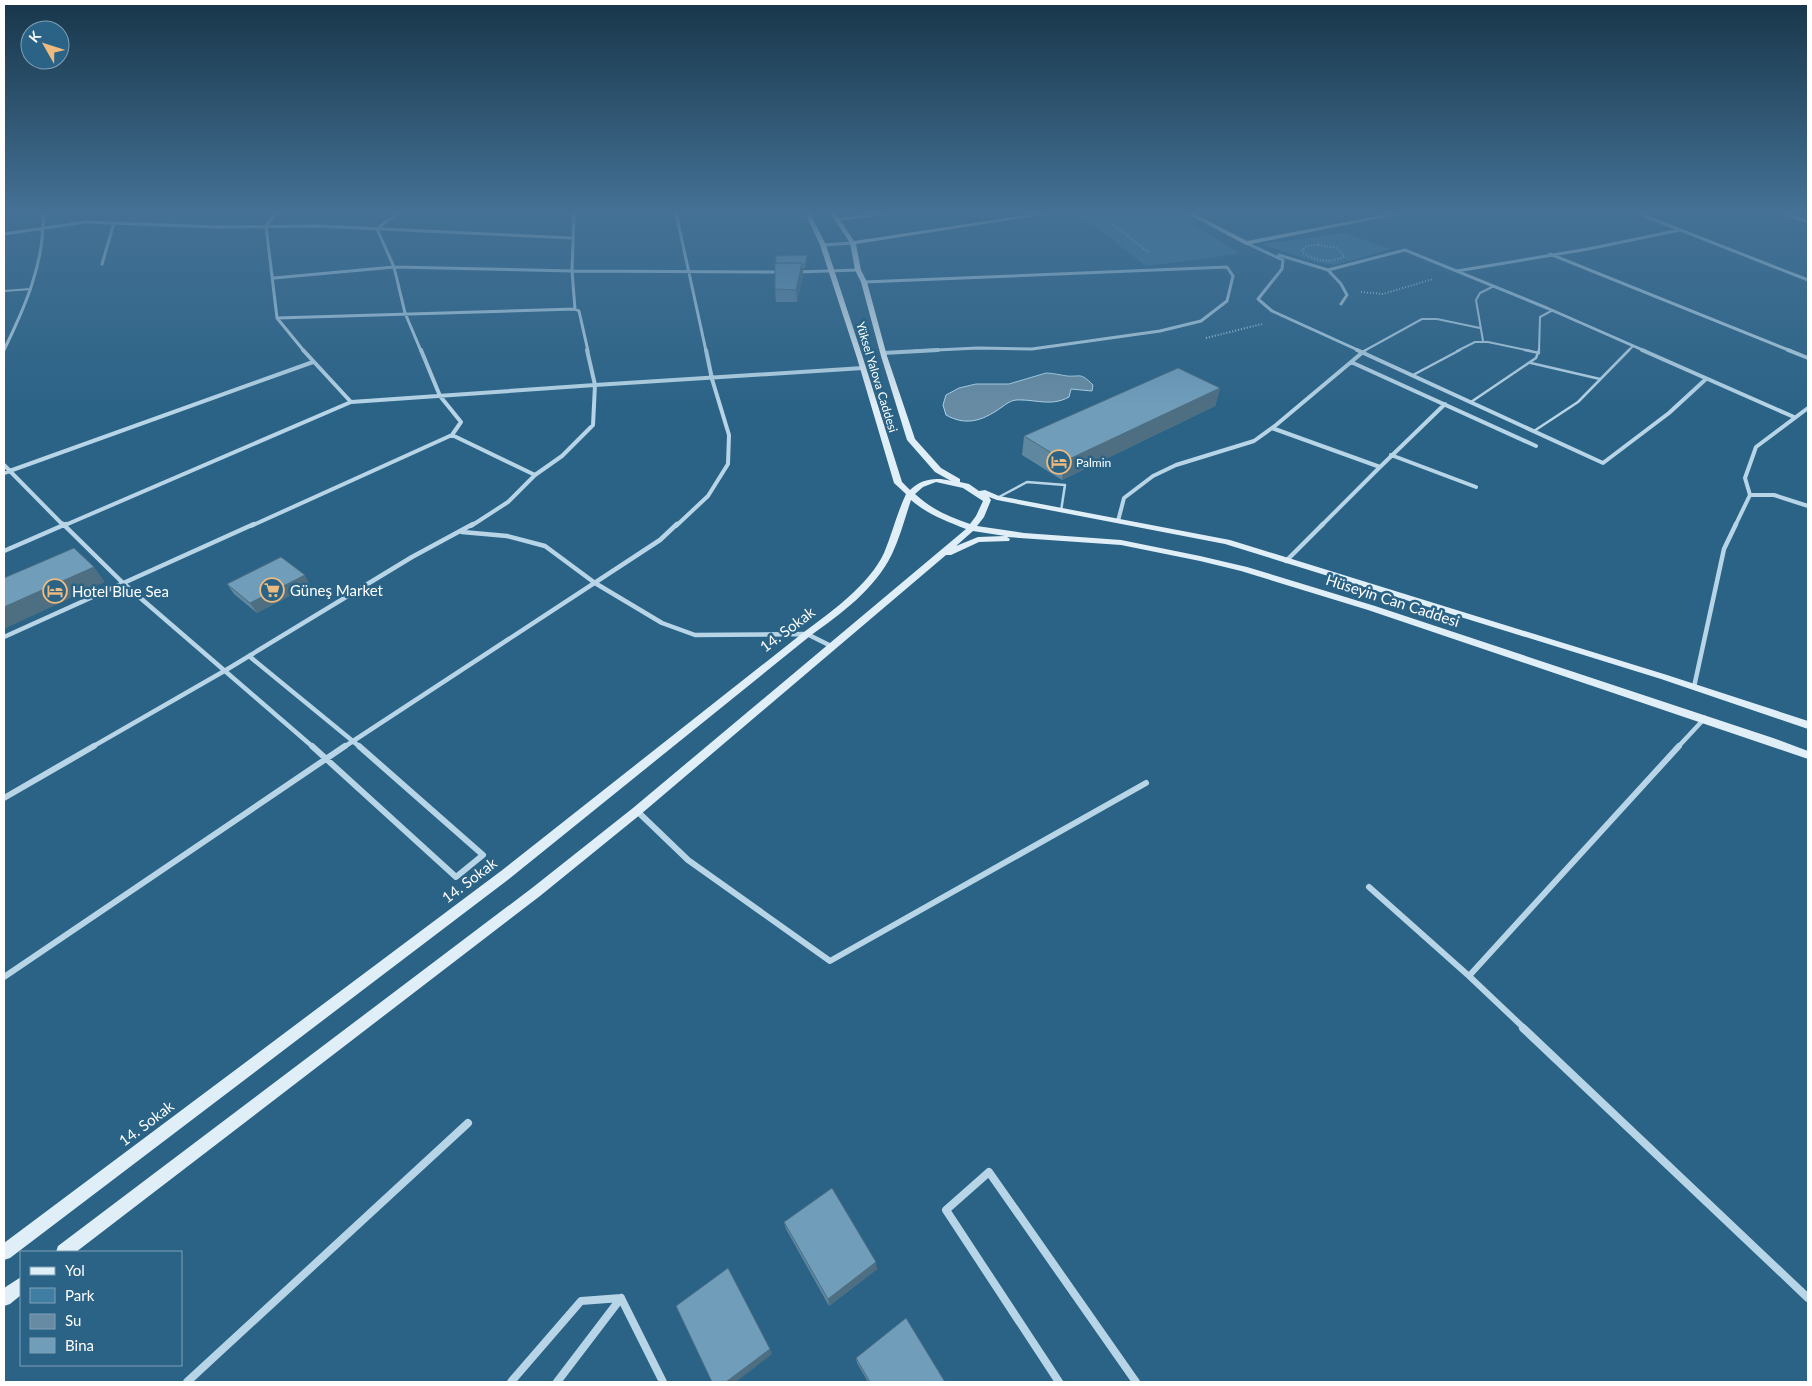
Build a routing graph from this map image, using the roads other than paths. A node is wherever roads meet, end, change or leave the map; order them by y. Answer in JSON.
{"nodes":[{"id":1,"x":34,"y":278,"type":"edge"},
{"id":2,"x":274,"y":278,"type":"joint"},
{"id":3,"x":277,"y":278,"type":"edge"},
{"id":4,"x":397,"y":278,"type":"edge"},
{"id":5,"x":573,"y":278,"type":"edge"},
{"id":6,"x":691,"y":278,"type":"edge"},
{"id":7,"x":834,"y":278,"type":"edge"},
{"id":8,"x":862,"y":278,"type":"edge"},
{"id":9,"x":969,"y":278,"type":"edge"},
{"id":10,"x":1233,"y":278,"type":"edge"},
{"id":11,"x":1275,"y":278,"type":"edge"},
{"id":12,"x":1335,"y":278,"type":"edge"},
{"id":13,"x":1472,"y":278,"type":"edge"},
{"id":14,"x":1609,"y":278,"type":"edge"},
{"id":15,"x":864,"y":282,"type":"junction"},
{"id":16,"x":1494,"y":286,"type":"junction"},
{"id":17,"x":31,"y":289,"type":"junction"},
{"id":18,"x":4,"y":291,"type":"edge"},
{"id":19,"x":1341,"y":304,"type":"dead end"},
{"id":20,"x":576,"y":309,"type":"junction"},
{"id":21,"x":1553,"y":310,"type":"junction"},
{"id":22,"x":405,"y":313,"type":"junction"},
{"id":23,"x":277,"y":318,"type":"junction"},
{"id":24,"x":1480,"y":328,"type":"junction"},
{"id":25,"x":1484,"y":341,"type":"junction"},
{"id":26,"x":1633,"y":346,"type":"junction"},
{"id":27,"x":4,"y":350,"type":"edge"},
{"id":28,"x":1363,"y":352,"type":"junction"},
{"id":29,"x":883,"y":353,"type":"junction"},
{"id":30,"x":1540,"y":353,"type":"junction"},
{"id":31,"x":1808,"y":358,"type":"edge"},
{"id":32,"x":313,"y":362,"type":"junction"},
{"id":33,"x":1351,"y":362,"type":"junction"},
{"id":34,"x":1531,"y":363,"type":"junction"},
{"id":35,"x":863,"y":368,"type":"junction"},
{"id":36,"x":1413,"y":375,"type":"junction"},
{"id":37,"x":712,"y":378,"type":"junction"},
{"id":38,"x":1600,"y":379,"type":"junction"},
{"id":39,"x":1706,"y":379,"type":"junction"},
{"id":40,"x":595,"y":385,"type":"junction"},
{"id":41,"x":440,"y":396,"type":"junction"},
{"id":42,"x":351,"y":402,"type":"junction"},
{"id":43,"x":1471,"y":402,"type":"junction"},
{"id":44,"x":1445,"y":404,"type":"junction"},
{"id":45,"x":1808,"y":408,"type":"edge"},
{"id":46,"x":1794,"y":417,"type":"junction"},
{"id":47,"x":1272,"y":428,"type":"junction"},
{"id":48,"x":1534,"y":431,"type":"junction"},
{"id":49,"x":452,"y":434,"type":"junction"},
{"id":50,"x":1536,"y":446,"type":"dead end"},
{"id":51,"x":1391,"y":455,"type":"junction"},
{"id":52,"x":4,"y":465,"type":"edge"},
{"id":53,"x":1380,"y":467,"type":"junction"},
{"id":54,"x":6,"y":472,"type":"edge"},
{"id":55,"x":535,"y":475,"type":"junction"},
{"id":56,"x":966,"y":486,"type":"junction"},
{"id":57,"x":1476,"y":487,"type":"dead end"},
{"id":58,"x":909,"y":494,"type":"junction"},
{"id":59,"x":1750,"y":495,"type":"junction"},
{"id":60,"x":997,"y":498,"type":"junction"},
{"id":61,"x":1808,"y":506,"type":"edge"},
{"id":62,"x":1061,"y":511,"type":"junction"},
{"id":63,"x":1118,"y":520,"type":"junction"},
{"id":64,"x":956,"y":524,"type":"joint"},
{"id":65,"x":63,"y":525,"type":"junction"},
{"id":66,"x":970,"y":528,"type":"junction"},
{"id":67,"x":461,"y":532,"type":"junction"},
{"id":68,"x":1032,"y":537,"type":"junction"},
{"id":69,"x":4,"y":550,"type":"edge"},
{"id":70,"x":940,"y":556,"type":"junction"},
{"id":71,"x":1286,"y":561,"type":"junction"},
{"id":72,"x":123,"y":583,"type":"junction"},
{"id":73,"x":595,"y":583,"type":"junction"},
{"id":74,"x":807,"y":634,"type":"junction"},
{"id":75,"x":4,"y":637,"type":"edge"},
{"id":76,"x":834,"y":647,"type":"junction"},
{"id":77,"x":249,"y":656,"type":"junction"},
{"id":78,"x":226,"y":670,"type":"junction"},
{"id":79,"x":1694,"y":687,"type":"junction"},
{"id":80,"x":1705,"y":718,"type":"junction"},
{"id":81,"x":1808,"y":725,"type":"edge"},
{"id":82,"x":354,"y":741,"type":"junction"},
{"id":83,"x":1808,"y":756,"type":"edge"},
{"id":84,"x":327,"y":759,"type":"junction"},
{"id":85,"x":1146,"y":783,"type":"dead end"},
{"id":86,"x":4,"y":798,"type":"edge"},
{"id":87,"x":637,"y":812,"type":"junction"},
{"id":88,"x":1369,"y":887,"type":"dead end"},
{"id":89,"x":1469,"y":976,"type":"junction"},
{"id":90,"x":4,"y":977,"type":"edge"},
{"id":91,"x":468,"y":1123,"type":"dead end"},
{"id":92,"x":65,"y":1251,"type":"edge"},
{"id":93,"x":4,"y":1252,"type":"edge"},
{"id":94,"x":20,"y":1286,"type":"edge"},
{"id":95,"x":4,"y":1298,"type":"edge"},
{"id":96,"x":621,"y":1298,"type":"junction"},
{"id":97,"x":1808,"y":1298,"type":"edge"},
{"id":98,"x":187,"y":1382,"type":"edge"},
{"id":99,"x":511,"y":1382,"type":"edge"},
{"id":100,"x":557,"y":1382,"type":"edge"},
{"id":101,"x":663,"y":1382,"type":"edge"},
{"id":102,"x":1059,"y":1382,"type":"edge"},
{"id":103,"x":1136,"y":1382,"type":"edge"}],
"edges":[{"from":1,"to":17,"type":"street"},
{"from":2,"to":3,"type":"street"},
{"from":2,"to":23,"type":"street"},
{"from":4,"to":22,"type":"street"},
{"from":5,"to":20,"type":"street"},
{"from":6,"to":37,"type":"street"},
{"from":7,"to":35,"type":"main road","name":"Yüksel Yalova Caddesi"},
{"from":8,"to":15,"type":"main road","name":"Yüksel Yalova Caddesi"},
{"from":9,"to":15,"type":"street"},
{"from":10,"to":29,"type":"street"},
{"from":11,"to":28,"type":"street"},
{"from":12,"to":19,"type":"street"},
{"from":13,"to":16,"type":"street"},
{"from":14,"to":31,"type":"street"},
{"from":15,"to":29,"type":"main road","name":"Yüksel Yalova Caddesi"},
{"from":16,"to":21,"type":"street"},
{"from":16,"to":24,"type":"lane"},
{"from":17,"to":18,"type":"lane"},
{"from":17,"to":27,"type":"street"},
{"from":20,"to":22,"type":"street"},
{"from":20,"to":40,"type":"street"},
{"from":21,"to":26,"type":"street"},
{"from":21,"to":30,"type":"lane"},
{"from":22,"to":23,"type":"street"},
{"from":22,"to":41,"type":"street"},
{"from":23,"to":32,"type":"street"},
{"from":24,"to":25,"type":"lane"},
{"from":24,"to":28,"type":"lane"},
{"from":25,"to":30,"type":"lane"},
{"from":25,"to":36,"type":"lane"},
{"from":26,"to":38,"type":"lane"},
{"from":26,"to":39,"type":"street"},
{"from":28,"to":33,"type":"street"},
{"from":28,"to":36,"type":"street"},
{"from":29,"to":56,"type":"main road","name":"Yüksel Yalova Caddesi"},
{"from":30,"to":34,"type":"lane"},
{"from":32,"to":42,"type":"street"},
{"from":32,"to":54,"type":"street"},
{"from":33,"to":44,"type":"street"},
{"from":33,"to":47,"type":"street"},
{"from":34,"to":38,"type":"lane"},
{"from":34,"to":43,"type":"lane"},
{"from":35,"to":37,"type":"street"},
{"from":35,"to":58,"type":"main road","name":"Yüksel Yalova Caddesi"},
{"from":36,"to":43,"type":"street"},
{"from":37,"to":40,"type":"street"},
{"from":37,"to":73,"type":"street"},
{"from":38,"to":48,"type":"lane"},
{"from":39,"to":46,"type":"street"},
{"from":39,"to":48,"type":"street"},
{"from":40,"to":41,"type":"street"},
{"from":40,"to":55,"type":"street"},
{"from":41,"to":42,"type":"street"},
{"from":41,"to":49,"type":"street"},
{"from":42,"to":65,"type":"street"},
{"from":43,"to":48,"type":"street"},
{"from":44,"to":50,"type":"street"},
{"from":44,"to":51,"type":"street"},
{"from":45,"to":46,"type":"street"},
{"from":46,"to":59,"type":"street"},
{"from":47,"to":53,"type":"street"},
{"from":47,"to":63,"type":"street"},
{"from":49,"to":55,"type":"street"},
{"from":49,"to":72,"type":"street"},
{"from":51,"to":53,"type":"street"},
{"from":51,"to":57,"type":"street"},
{"from":52,"to":54,"type":"street"},
{"from":53,"to":71,"type":"street"},
{"from":54,"to":65,"type":"street"},
{"from":55,"to":67,"type":"street"},
{"from":56,"to":58,"type":"main road"},
{"from":56,"to":60,"type":"main road","name":"Yüksel Yalova Caddesi"},
{"from":56,"to":66,"type":"main road"},
{"from":58,"to":64,"type":"main road","name":"Yüksel Yalova Caddesi"},
{"from":58,"to":74,"type":"main road","name":"14. Sokak"},
{"from":59,"to":61,"type":"street"},
{"from":59,"to":79,"type":"street"},
{"from":60,"to":62,"type":"main road","name":"Hüseyin Can Caddesi"},
{"from":60,"to":62,"type":"lane"},
{"from":62,"to":63,"type":"main road","name":"Hüseyin Can Caddesi"},
{"from":63,"to":71,"type":"main road","name":"Hüseyin Can Caddesi"},
{"from":64,"to":66,"type":"main road","name":"Hüseyin Can Caddesi"},
{"from":65,"to":69,"type":"street"},
{"from":65,"to":72,"type":"street"},
{"from":66,"to":68,"type":"main road","name":"Hüseyin Can Caddesi"},
{"from":66,"to":70,"type":"main road"},
{"from":67,"to":73,"type":"street"},
{"from":67,"to":77,"type":"street"},
{"from":68,"to":70,"type":"main road"},
{"from":68,"to":80,"type":"main road","name":"Hüseyin Can Caddesi"},
{"from":70,"to":76,"type":"main road"},
{"from":71,"to":79,"type":"main road","name":"Hüseyin Can Caddesi"},
{"from":72,"to":75,"type":"street"},
{"from":72,"to":78,"type":"street"},
{"from":73,"to":74,"type":"street"},
{"from":73,"to":82,"type":"street"},
{"from":74,"to":76,"type":"street"},
{"from":74,"to":93,"type":"main road","name":"14. Sokak"},
{"from":76,"to":87,"type":"main road"},
{"from":77,"to":78,"type":"street"},
{"from":77,"to":82,"type":"street"},
{"from":78,"to":84,"type":"street"},
{"from":78,"to":86,"type":"street"},
{"from":79,"to":81,"type":"main road","name":"Hüseyin Can Caddesi"},
{"from":80,"to":83,"type":"main road","name":"Hüseyin Can Caddesi"},
{"from":80,"to":89,"type":"street"},
{"from":82,"to":84,"type":"street"},
{"from":82,"to":84,"type":"street"},
{"from":84,"to":90,"type":"street"},
{"from":85,"to":87,"type":"street"},
{"from":87,"to":92,"type":"main road"},
{"from":88,"to":89,"type":"street"},
{"from":89,"to":97,"type":"street"},
{"from":91,"to":98,"type":"street"},
{"from":94,"to":95,"type":"main road"},
{"from":96,"to":99,"type":"street"},
{"from":96,"to":100,"type":"street"},
{"from":96,"to":101,"type":"street"},
{"from":102,"to":103,"type":"street"}]}
